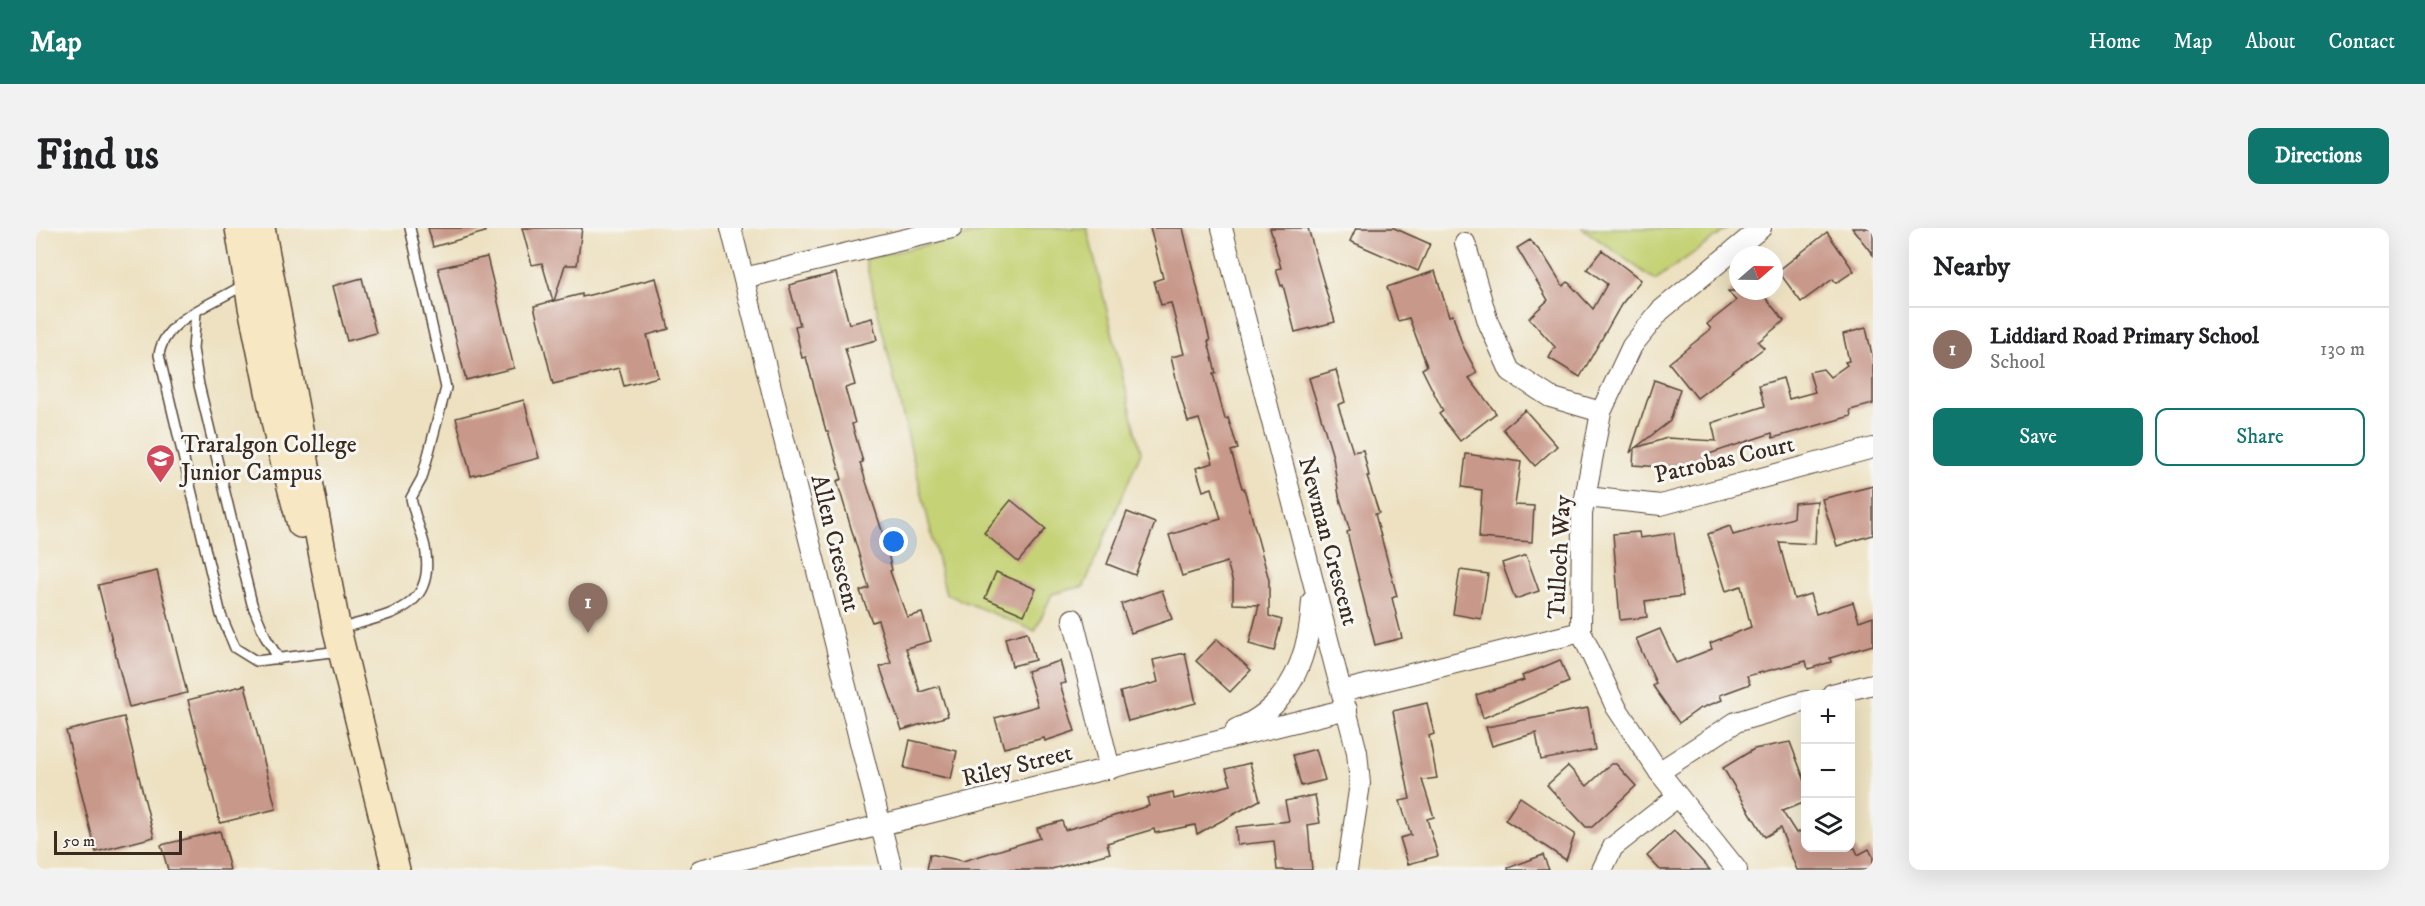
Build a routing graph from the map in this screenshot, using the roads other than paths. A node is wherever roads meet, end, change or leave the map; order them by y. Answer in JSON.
{"nodes":[{"id":1,"x":239,"y":228,"type":"edge"},
{"id":2,"x":261,"y":228,"type":"edge"},
{"id":3,"x":410,"y":228,"type":"edge"},
{"id":4,"x":731,"y":228,"type":"edge"},
{"id":5,"x":952,"y":228,"type":"edge"},
{"id":6,"x":1222,"y":228,"type":"edge"},
{"id":7,"x":1761,"y":228,"type":"edge"},
{"id":8,"x":1466,"y":243,"type":"dead end"},
{"id":9,"x":744,"y":278,"type":"junction"},
{"id":10,"x":248,"y":282,"type":"junction"},
{"id":11,"x":196,"y":312,"type":"junction"},
{"id":12,"x":1601,"y":412,"type":"junction"},
{"id":13,"x":1873,"y":448,"type":"edge"},
{"id":14,"x":1586,"y":497,"type":"junction"},
{"id":15,"x":1313,"y":582,"type":"junction"},
{"id":16,"x":1073,"y":619,"type":"dead end"},
{"id":17,"x":1581,"y":632,"type":"junction"},
{"id":18,"x":339,"y":640,"type":"junction"},
{"id":19,"x":279,"y":659,"type":"junction"},
{"id":20,"x":1873,"y":684,"type":"edge"},
{"id":21,"x":1848,"y":690,"type":"edge"},
{"id":22,"x":1344,"y":700,"type":"junction"},
{"id":23,"x":1801,"y":702,"type":"edge"},
{"id":24,"x":1175,"y":752,"type":"junction"},
{"id":25,"x":1110,"y":769,"type":"junction"},
{"id":26,"x":1659,"y":772,"type":"junction"},
{"id":27,"x":1677,"y":797,"type":"junction"},
{"id":28,"x":880,"y":825,"type":"junction"},
{"id":29,"x":396,"y":870,"type":"edge"},
{"id":30,"x":700,"y":870,"type":"edge"},
{"id":31,"x":891,"y":870,"type":"edge"},
{"id":32,"x":1347,"y":870,"type":"edge"},
{"id":33,"x":1602,"y":870,"type":"edge"},
{"id":34,"x":1737,"y":870,"type":"edge"}],
"edges":[{"from":1,"to":10,"type":"street"},
{"from":2,"to":18,"type":"street"},
{"from":3,"to":18,"type":"lane"},
{"from":4,"to":9,"type":"street","name":"Allen Crescent"},
{"from":5,"to":9,"type":"street"},
{"from":6,"to":15,"type":"street","name":"Newman Crescent"},
{"from":7,"to":12,"type":"street","name":"Tulloch Way"},
{"from":8,"to":12,"type":"street"},
{"from":9,"to":28,"type":"street","name":"Allen Crescent"},
{"from":10,"to":11,"type":"lane"},
{"from":10,"to":18,"type":"street"},
{"from":11,"to":19,"type":"lane"},
{"from":11,"to":19,"type":"lane"},
{"from":12,"to":14,"type":"street","name":"Tulloch Way"},
{"from":13,"to":14,"type":"street","name":"Patrobas Court"},
{"from":14,"to":17,"type":"street","name":"Tulloch Way"},
{"from":15,"to":22,"type":"street","name":"Newman Crescent"},
{"from":15,"to":24,"type":"street"},
{"from":16,"to":25,"type":"street"},
{"from":17,"to":22,"type":"street","name":"Riley Street"},
{"from":17,"to":26,"type":"street","name":"Tulloch Way"},
{"from":18,"to":19,"type":"lane"},
{"from":18,"to":29,"type":"street"},
{"from":20,"to":21,"type":"street"},
{"from":22,"to":24,"type":"street","name":"Riley Street"},
{"from":22,"to":32,"type":"street","name":"Newman Crescent"},
{"from":23,"to":26,"type":"street"},
{"from":24,"to":25,"type":"street","name":"Riley Street"},
{"from":25,"to":28,"type":"street","name":"Riley Street"},
{"from":26,"to":27,"type":"street","name":"Tulloch Way"},
{"from":27,"to":33,"type":"street"},
{"from":27,"to":34,"type":"street","name":"Tulloch Way"},
{"from":28,"to":30,"type":"street","name":"Riley Street"},
{"from":28,"to":31,"type":"street","name":"Allen Crescent"}]}
